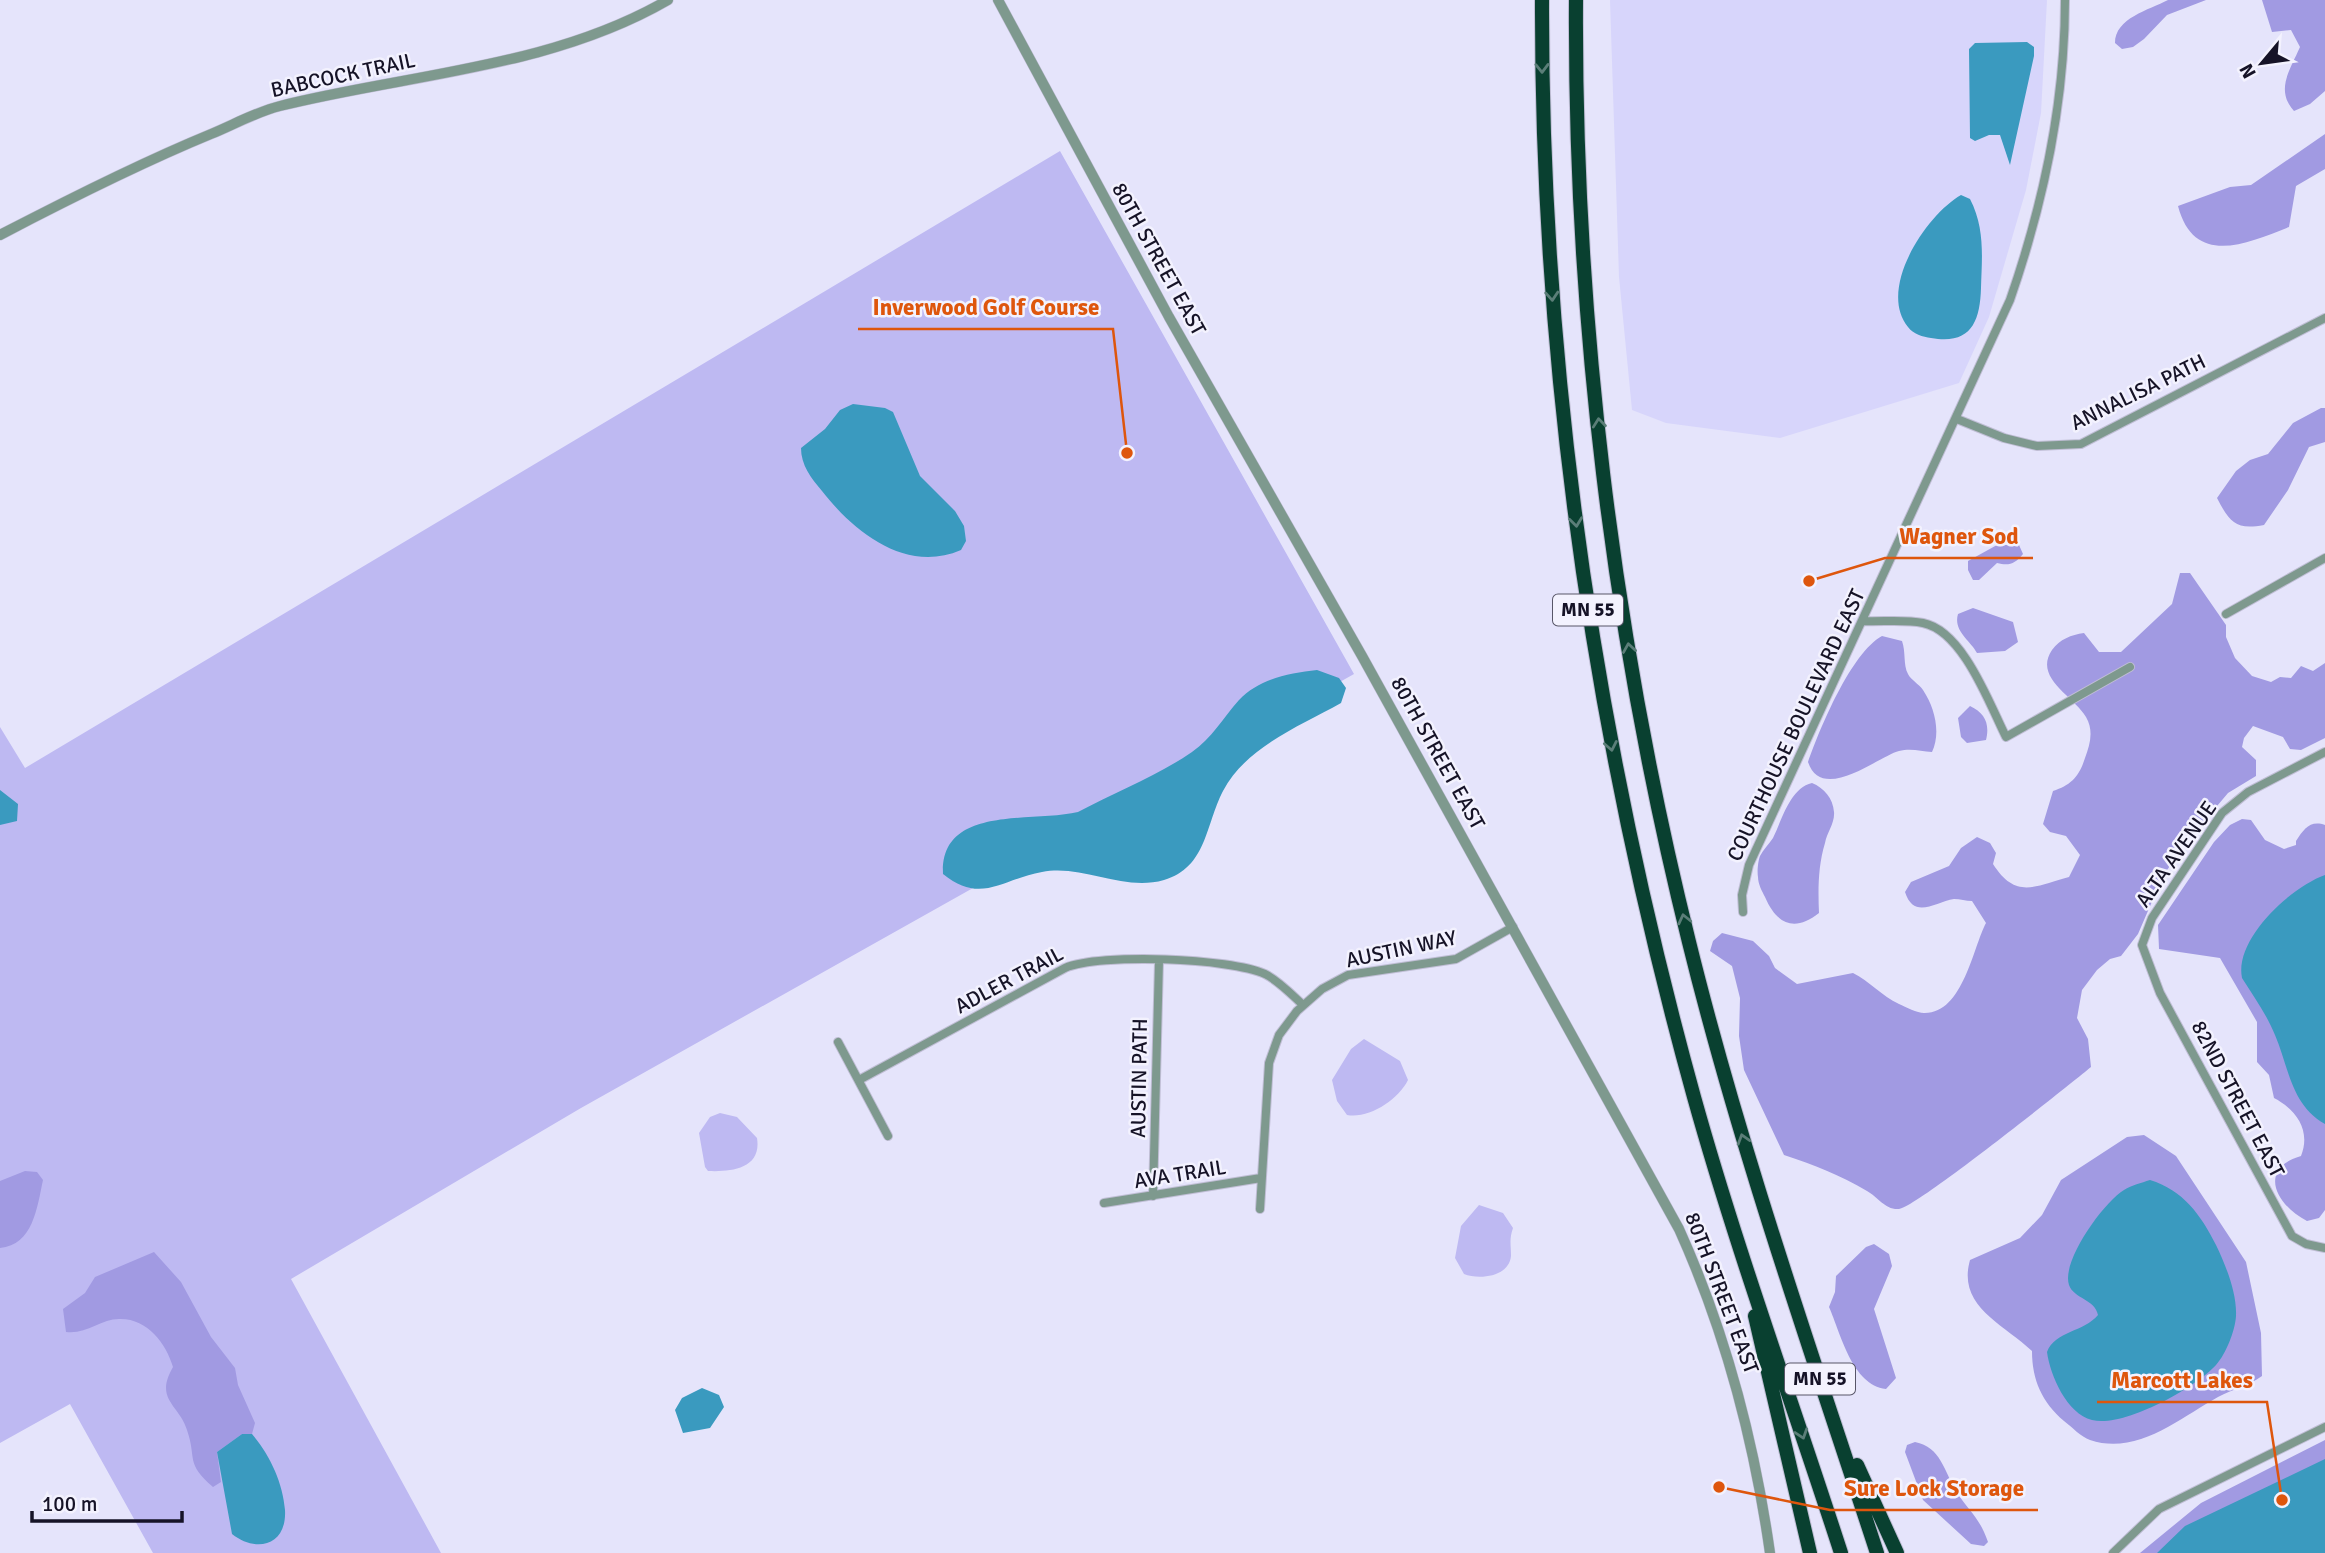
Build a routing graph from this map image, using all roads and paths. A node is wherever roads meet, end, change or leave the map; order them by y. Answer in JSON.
{"nodes":[{"id":1,"x":667,"y":0,"type":"edge"},
{"id":2,"x":998,"y":0,"type":"edge"},
{"id":3,"x":1542,"y":0,"type":"edge"},
{"id":4,"x":1576,"y":0,"type":"edge"},
{"id":5,"x":2065,"y":0,"type":"edge"},
{"id":6,"x":0,"y":235,"type":"edge"},
{"id":7,"x":2325,"y":318,"type":"edge"},
{"id":8,"x":1957,"y":419,"type":"junction"},
{"id":9,"x":2325,"y":558,"type":"edge"},
{"id":10,"x":2226,"y":614,"type":"dead end"},
{"id":11,"x":1863,"y":621,"type":"junction"},
{"id":12,"x":2130,"y":667,"type":"dead end"},
{"id":13,"x":2325,"y":752,"type":"edge"},
{"id":14,"x":1744,"y":912,"type":"dead end"},
{"id":15,"x":1513,"y":926,"type":"junction"},
{"id":16,"x":2142,"y":946,"type":"joint"},
{"id":17,"x":1159,"y":961,"type":"junction"},
{"id":18,"x":1303,"y":1004,"type":"junction"},
{"id":19,"x":838,"y":1042,"type":"dead end"},
{"id":20,"x":859,"y":1080,"type":"junction"},
{"id":21,"x":888,"y":1136,"type":"dead end"},
{"id":22,"x":1261,"y":1178,"type":"junction"},
{"id":23,"x":1153,"y":1196,"type":"junction"},
{"id":24,"x":1104,"y":1203,"type":"dead end"},
{"id":25,"x":1763,"y":1204,"type":"junction"},
{"id":26,"x":1727,"y":1206,"type":"junction"},
{"id":27,"x":1260,"y":1209,"type":"dead end"},
{"id":28,"x":2325,"y":1248,"type":"edge"},
{"id":29,"x":2325,"y":1427,"type":"edge"},
{"id":30,"x":1770,"y":1553,"type":"edge"},
{"id":31,"x":1810,"y":1553,"type":"edge"},
{"id":32,"x":1842,"y":1553,"type":"edge"},
{"id":33,"x":1877,"y":1553,"type":"edge"},
{"id":34,"x":1897,"y":1553,"type":"edge"},
{"id":35,"x":2113,"y":1553,"type":"edge"}],
"edges":[{"from":1,"to":6,"type":"street","name":"BABCOCK TRAIL"},
{"from":2,"to":15,"type":"street","name":"80TH STREET EAST"},
{"from":3,"to":26,"type":"highway","number":"MN 55","one_way":true},
{"from":25,"to":4,"type":"highway","number":"MN 55","one_way":true},
{"from":5,"to":8,"type":"street","name":"COURTHOUSE BOULEVARD EAST"},
{"from":7,"to":8,"type":"street","name":"ANNALISA PATH"},
{"from":8,"to":11,"type":"street","name":"COURTHOUSE BOULEVARD EAST"},
{"from":9,"to":10,"type":"street"},
{"from":11,"to":12,"type":"street"},
{"from":11,"to":14,"type":"street","name":"COURTHOUSE BOULEVARD EAST"},
{"from":13,"to":16,"type":"street","name":"ALTA AVENUE"},
{"from":15,"to":18,"type":"street","name":"AUSTIN WAY"},
{"from":15,"to":30,"type":"street","name":"80TH STREET EAST"},
{"from":16,"to":28,"type":"street","name":"82ND STREET EAST"},
{"from":17,"to":18,"type":"street","name":"ADLER TRAIL"},
{"from":17,"to":20,"type":"street","name":"ADLER TRAIL"},
{"from":17,"to":23,"type":"street","name":"AUSTIN PATH"},
{"from":18,"to":22,"type":"street","name":"AUSTIN WAY"},
{"from":19,"to":20,"type":"street"},
{"from":20,"to":21,"type":"street"},
{"from":22,"to":23,"type":"street","name":"AVA TRAIL"},
{"from":22,"to":27,"type":"street","name":"AUSTIN WAY"},
{"from":23,"to":24,"type":"street","name":"AVA TRAIL"},
{"from":25,"to":33,"type":"highway","number":"MN 55"},
{"from":25,"to":34,"type":"highway"},
{"from":26,"to":31,"type":"highway"},
{"from":26,"to":32,"type":"highway","number":"MN 55","one_way":true},
{"from":29,"to":35,"type":"street"}]}
